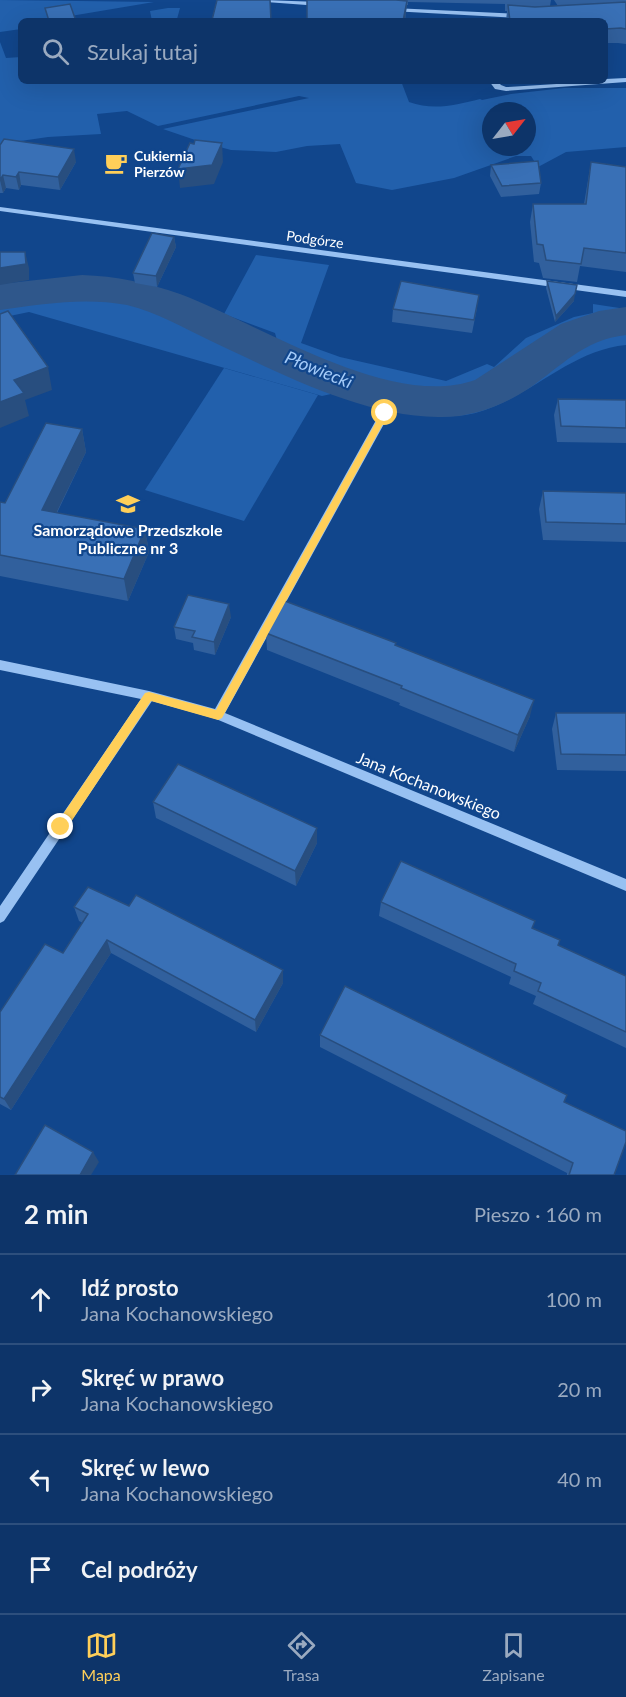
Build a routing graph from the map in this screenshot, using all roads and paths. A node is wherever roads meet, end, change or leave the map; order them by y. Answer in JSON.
{"nodes":[{"id":1,"x":266,"y":0,"type":"edge"},
{"id":2,"x":427,"y":3,"type":"dead end"},
{"id":3,"x":329,"y":5,"type":"edge"},
{"id":4,"x":386,"y":6,"type":"edge"},
{"id":5,"x":427,"y":12,"type":"junction"},
{"id":6,"x":533,"y":17,"type":"edge"},
{"id":7,"x":485,"y":18,"type":"edge"},
{"id":8,"x":626,"y":80,"type":"edge"},
{"id":9,"x":608,"y":81,"type":"edge"},
{"id":10,"x":496,"y":84,"type":"edge"},
{"id":11,"x":573,"y":84,"type":"edge"},
{"id":12,"x":0,"y":209,"type":"edge"},
{"id":13,"x":626,"y":294,"type":"edge"},
{"id":14,"x":385,"y":413,"type":"dead end"},
{"id":15,"x":0,"y":665,"type":"edge"},
{"id":16,"x":149,"y":696,"type":"junction"},
{"id":17,"x":218,"y":715,"type":"junction"},
{"id":18,"x":626,"y":885,"type":"edge"},
{"id":19,"x":0,"y":917,"type":"edge"}],
"edges":[{"from":1,"to":3,"type":"street"},
{"from":2,"to":5,"type":"street"},
{"from":4,"to":5,"type":"street"},
{"from":5,"to":7,"type":"street"},
{"from":6,"to":7,"type":"street"},
{"from":8,"to":9,"type":"street"},
{"from":10,"to":11,"type":"street"},
{"from":12,"to":13,"type":"street","name":"Podgórze"},
{"from":14,"to":17,"type":"street"},
{"from":15,"to":16,"type":"street","name":"Jana Kochanowskiego"},
{"from":16,"to":17,"type":"street","name":"Jana Kochanowskiego"},
{"from":16,"to":19,"type":"street"},
{"from":17,"to":18,"type":"street","name":"Jana Kochanowskiego"}]}
